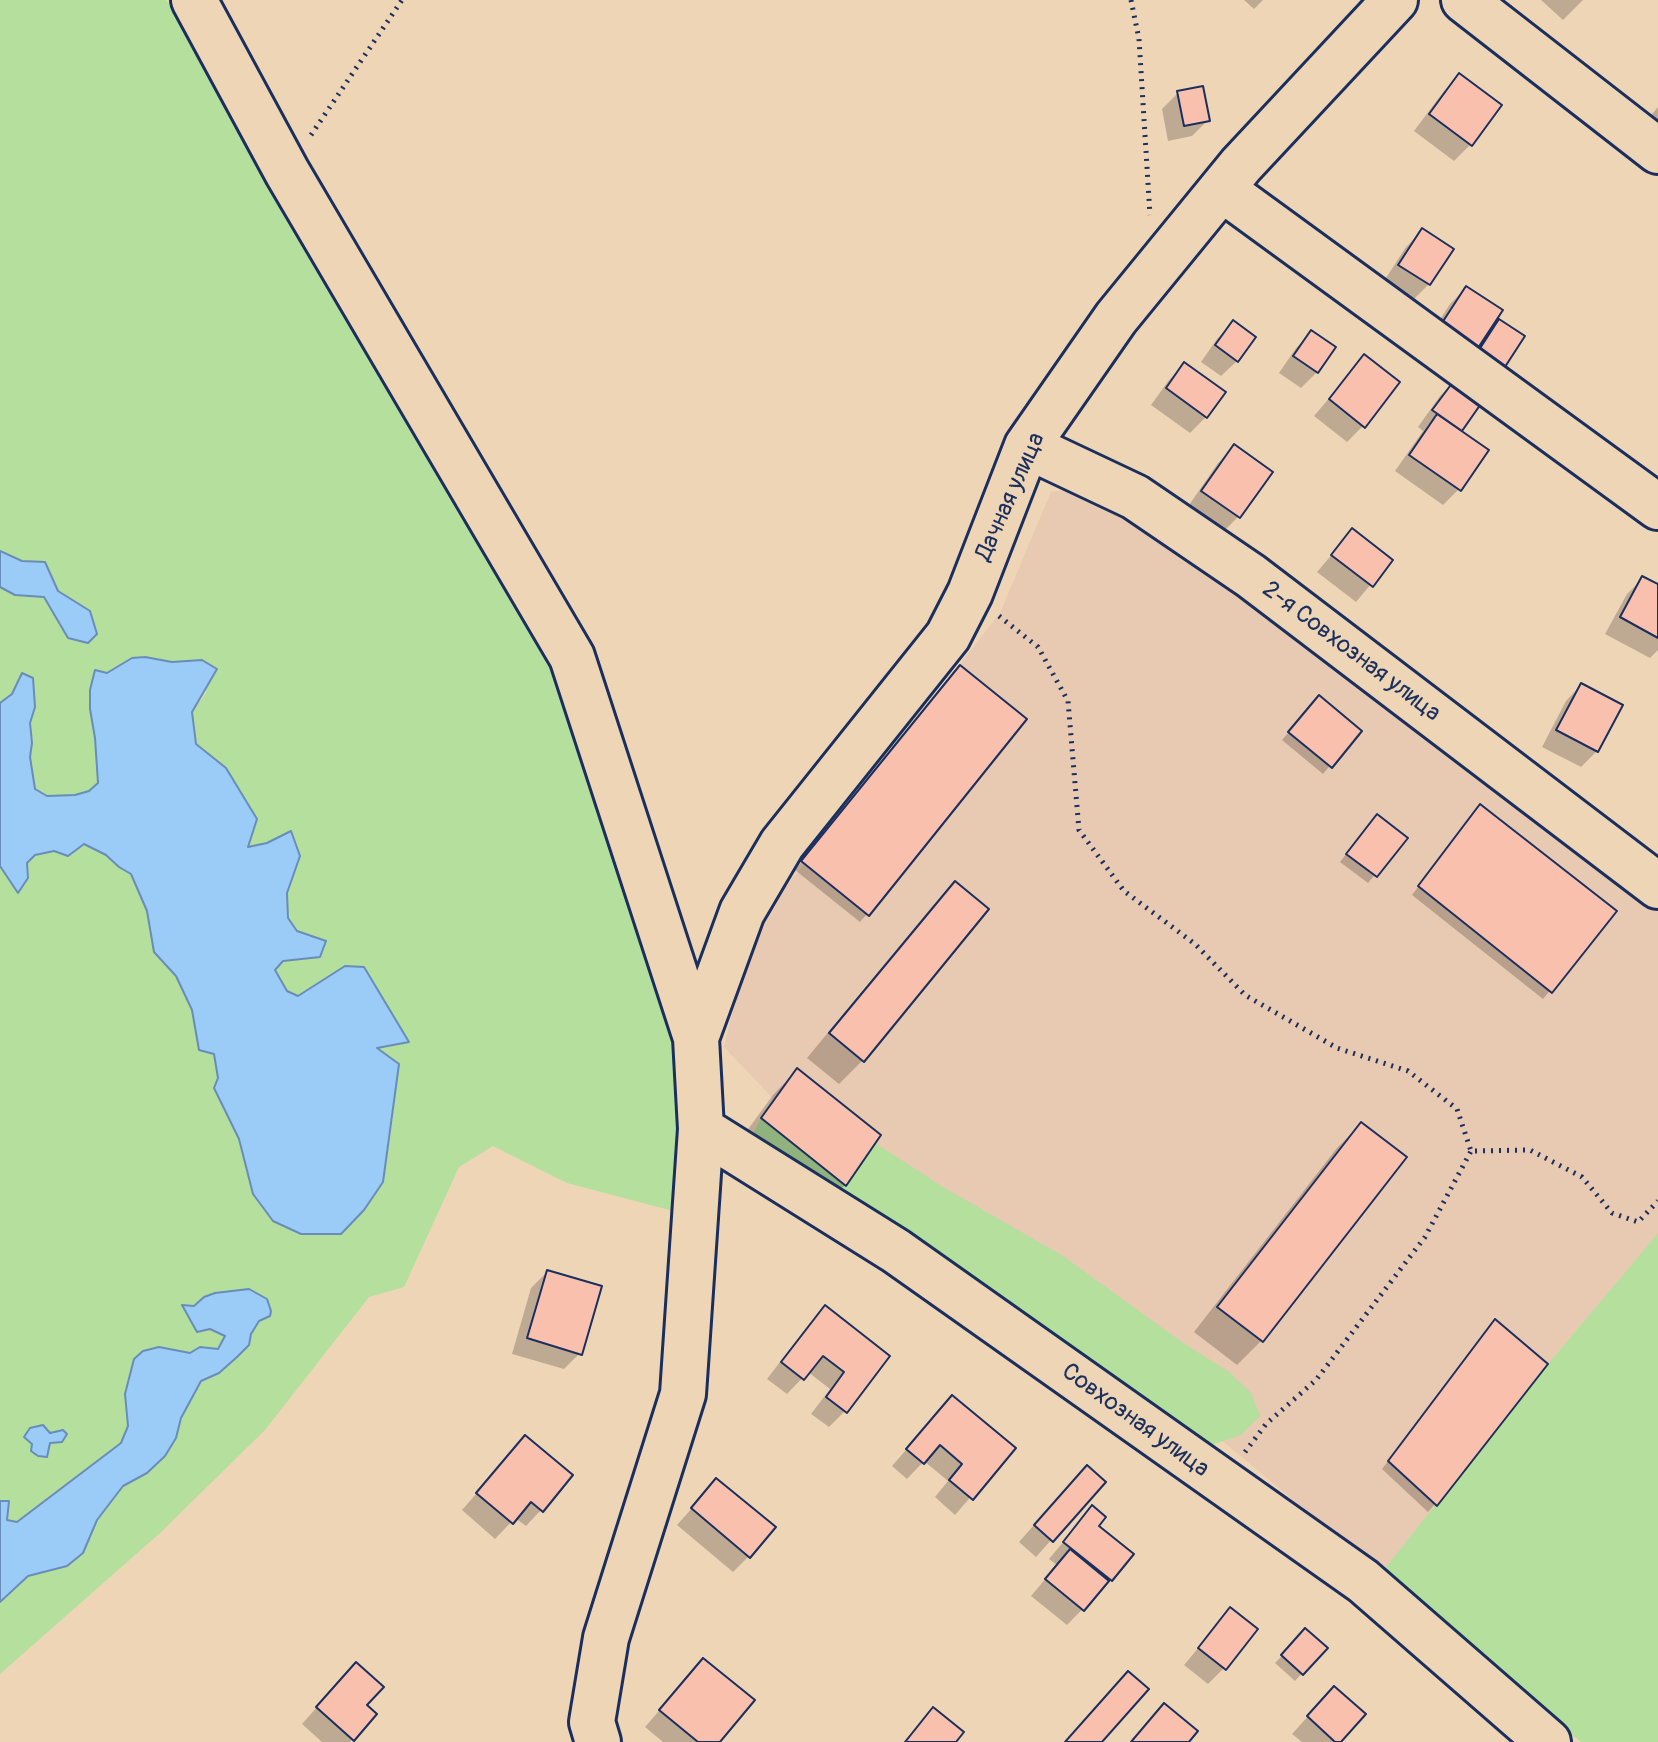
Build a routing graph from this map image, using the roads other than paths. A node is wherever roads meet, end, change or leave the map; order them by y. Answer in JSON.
{"nodes":[{"id":1,"x":1395,"y":0,"type":"edge"},
{"id":2,"x":1464,"y":0,"type":"edge"},
{"id":3,"x":199,"y":3,"type":"edge"},
{"id":4,"x":1658,"y":151,"type":"edge"},
{"id":5,"x":1222,"y":189,"type":"junction"},
{"id":6,"x":1027,"y":446,"type":"junction"},
{"id":7,"x":1658,"y":507,"type":"edge"},
{"id":8,"x":1658,"y":886,"type":"edge"},
{"id":9,"x":696,"y":1038,"type":"junction"},
{"id":10,"x":701,"y":1129,"type":"junction"},
{"id":11,"x":598,"y":1742,"type":"edge"},
{"id":12,"x":1548,"y":1742,"type":"edge"}],
"edges":[{"from":1,"to":5,"type":"street","name":"Дачная улица"},
{"from":2,"to":4,"type":"street"},
{"from":3,"to":9,"type":"street"},
{"from":5,"to":6,"type":"street","name":"Дачная улица"},
{"from":5,"to":7,"type":"street"},
{"from":6,"to":8,"type":"street","name":"2-я Совхозная улица"},
{"from":6,"to":9,"type":"street","name":"Дачная улица"},
{"from":9,"to":10,"type":"street"},
{"from":10,"to":11,"type":"street"},
{"from":10,"to":12,"type":"street","name":"Совхозная улица"}]}
